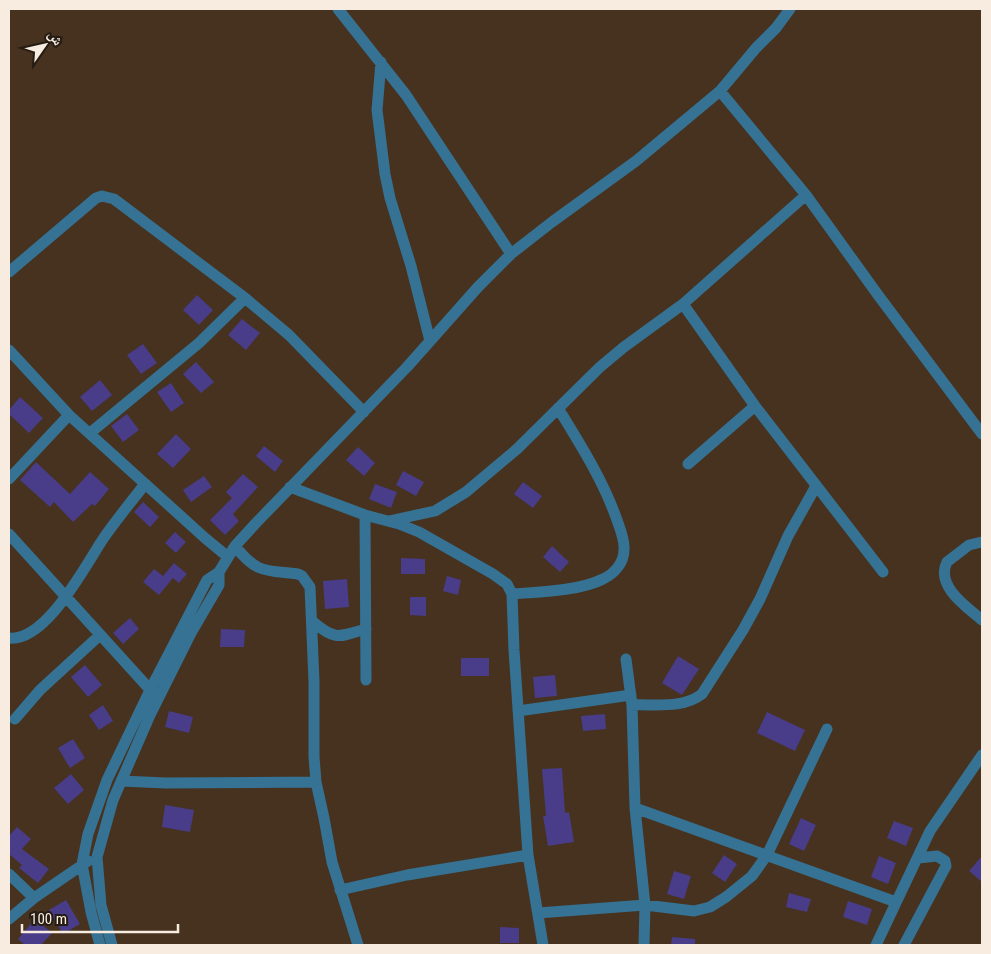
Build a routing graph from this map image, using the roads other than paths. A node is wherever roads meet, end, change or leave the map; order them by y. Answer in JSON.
{"nodes":[{"id":1,"x":338,"y":9,"type":"edge"},
{"id":2,"x":790,"y":9,"type":"edge"},
{"id":3,"x":381,"y":62,"type":"junction"},
{"id":4,"x":720,"y":91,"type":"junction"},
{"id":5,"x":806,"y":195,"type":"junction"},
{"id":6,"x":511,"y":254,"type":"junction"},
{"id":7,"x":9,"y":272,"type":"edge"},
{"id":8,"x":245,"y":298,"type":"junction"},
{"id":9,"x":683,"y":304,"type":"junction"},
{"id":10,"x":430,"y":341,"type":"junction"},
{"id":11,"x":9,"y":350,"type":"edge"},
{"id":12,"x":9,"y":360,"type":"edge"},
{"id":13,"x":29,"y":373,"type":"junction"},
{"id":14,"x":755,"y":406,"type":"junction"},
{"id":15,"x":558,"y":408,"type":"junction"},
{"id":16,"x":364,"y":412,"type":"junction"},
{"id":17,"x":69,"y":415,"type":"junction"},
{"id":18,"x":90,"y":433,"type":"junction"},
{"id":19,"x":982,"y":434,"type":"edge"},
{"id":20,"x":688,"y":464,"type":"dead end"},
{"id":21,"x":9,"y":479,"type":"edge"},
{"id":22,"x":145,"y":484,"type":"junction"},
{"id":23,"x":816,"y":486,"type":"junction"},
{"id":24,"x":290,"y":487,"type":"junction"},
{"id":25,"x":365,"y":515,"type":"junction"},
{"id":26,"x":387,"y":521,"type":"junction"},
{"id":27,"x":9,"y":534,"type":"edge"},
{"id":28,"x":982,"y":542,"type":"edge"},
{"id":29,"x":232,"y":552,"type":"junction"},
{"id":30,"x":883,"y":572,"type":"dead end"},
{"id":31,"x":512,"y":594,"type":"junction"},
{"id":32,"x":66,"y":596,"type":"junction"},
{"id":33,"x":982,"y":620,"type":"edge"},
{"id":34,"x":312,"y":621,"type":"junction"},
{"id":35,"x":366,"y":629,"type":"junction"},
{"id":36,"x":100,"y":635,"type":"junction"},
{"id":37,"x":9,"y":638,"type":"edge"},
{"id":38,"x":626,"y":659,"type":"dead end"},
{"id":39,"x":366,"y":680,"type":"dead end"},
{"id":40,"x":154,"y":694,"type":"junction"},
{"id":41,"x":632,"y":700,"type":"junction"},
{"id":42,"x":518,"y":711,"type":"junction"},
{"id":43,"x":15,"y":719,"type":"dead end"},
{"id":44,"x":827,"y":729,"type":"dead end"},
{"id":45,"x":982,"y":754,"type":"edge"},
{"id":46,"x":121,"y":781,"type":"junction"},
{"id":47,"x":316,"y":782,"type":"junction"},
{"id":48,"x":635,"y":808,"type":"junction"},
{"id":49,"x":528,"y":855,"type":"junction"},
{"id":50,"x":767,"y":855,"type":"junction"},
{"id":51,"x":97,"y":857,"type":"junction"},
{"id":52,"x":918,"y":858,"type":"junction"},
{"id":53,"x":82,"y":864,"type":"junction"},
{"id":54,"x":9,"y":874,"type":"edge"},
{"id":55,"x":340,"y":890,"type":"junction"},
{"id":56,"x":34,"y":898,"type":"junction"},
{"id":57,"x":896,"y":902,"type":"junction"},
{"id":58,"x":645,"y":905,"type":"junction"},
{"id":59,"x":538,"y":913,"type":"junction"},
{"id":60,"x":9,"y":919,"type":"edge"},
{"id":61,"x":100,"y":945,"type":"edge"},
{"id":62,"x":112,"y":945,"type":"edge"},
{"id":63,"x":358,"y":945,"type":"edge"},
{"id":64,"x":542,"y":945,"type":"edge"},
{"id":65,"x":644,"y":945,"type":"edge"},
{"id":66,"x":876,"y":945,"type":"edge"},
{"id":67,"x":904,"y":945,"type":"edge"}],
"edges":[{"from":1,"to":3,"type":"street"},
{"from":2,"to":4,"type":"street"},
{"from":3,"to":6,"type":"street"},
{"from":3,"to":10,"type":"street"},
{"from":4,"to":5,"type":"street"},
{"from":4,"to":6,"type":"street"},
{"from":5,"to":9,"type":"street"},
{"from":5,"to":19,"type":"street"},
{"from":6,"to":10,"type":"street"},
{"from":7,"to":8,"type":"street"},
{"from":8,"to":16,"type":"street"},
{"from":8,"to":18,"type":"street"},
{"from":9,"to":14,"type":"street"},
{"from":9,"to":15,"type":"street"},
{"from":10,"to":16,"type":"street"},
{"from":11,"to":13,"type":"street"},
{"from":12,"to":13,"type":"street"},
{"from":13,"to":17,"type":"street"},
{"from":14,"to":20,"type":"street"},
{"from":14,"to":23,"type":"street"},
{"from":15,"to":26,"type":"street"},
{"from":15,"to":31,"type":"street"},
{"from":16,"to":24,"type":"street"},
{"from":17,"to":18,"type":"street"},
{"from":17,"to":21,"type":"street"},
{"from":18,"to":22,"type":"street"},
{"from":22,"to":29,"type":"street"},
{"from":22,"to":32,"type":"street"},
{"from":23,"to":30,"type":"street"},
{"from":23,"to":41,"type":"street"},
{"from":24,"to":25,"type":"street"},
{"from":24,"to":29,"type":"street"},
{"from":25,"to":26,"type":"street"},
{"from":25,"to":35,"type":"street"},
{"from":26,"to":31,"type":"street"},
{"from":27,"to":32,"type":"street"},
{"from":28,"to":33,"type":"street"},
{"from":29,"to":34,"type":"street"},
{"from":29,"to":40,"type":"street"},
{"from":31,"to":42,"type":"street"},
{"from":32,"to":36,"type":"street"},
{"from":32,"to":37,"type":"street"},
{"from":34,"to":35,"type":"street"},
{"from":34,"to":47,"type":"street"},
{"from":35,"to":39,"type":"street"},
{"from":36,"to":40,"type":"street"},
{"from":36,"to":43,"type":"street"},
{"from":38,"to":41,"type":"street"},
{"from":40,"to":46,"type":"street"},
{"from":40,"to":53,"type":"street"},
{"from":41,"to":42,"type":"street"},
{"from":41,"to":48,"type":"street"},
{"from":42,"to":49,"type":"street"},
{"from":44,"to":50,"type":"street"},
{"from":45,"to":52,"type":"street"},
{"from":46,"to":47,"type":"street"},
{"from":46,"to":51,"type":"street"},
{"from":47,"to":55,"type":"street"},
{"from":48,"to":50,"type":"street"},
{"from":48,"to":58,"type":"street"},
{"from":49,"to":55,"type":"street"},
{"from":49,"to":59,"type":"street"},
{"from":50,"to":57,"type":"street"},
{"from":50,"to":58,"type":"street"},
{"from":51,"to":53,"type":"street"},
{"from":51,"to":62,"type":"street"},
{"from":52,"to":57,"type":"street"},
{"from":52,"to":67,"type":"street"},
{"from":53,"to":56,"type":"street"},
{"from":53,"to":61,"type":"street"},
{"from":54,"to":56,"type":"street"},
{"from":55,"to":63,"type":"street"},
{"from":56,"to":60,"type":"street"},
{"from":57,"to":66,"type":"street"},
{"from":58,"to":59,"type":"street"},
{"from":58,"to":65,"type":"street"},
{"from":59,"to":64,"type":"street"}]}
